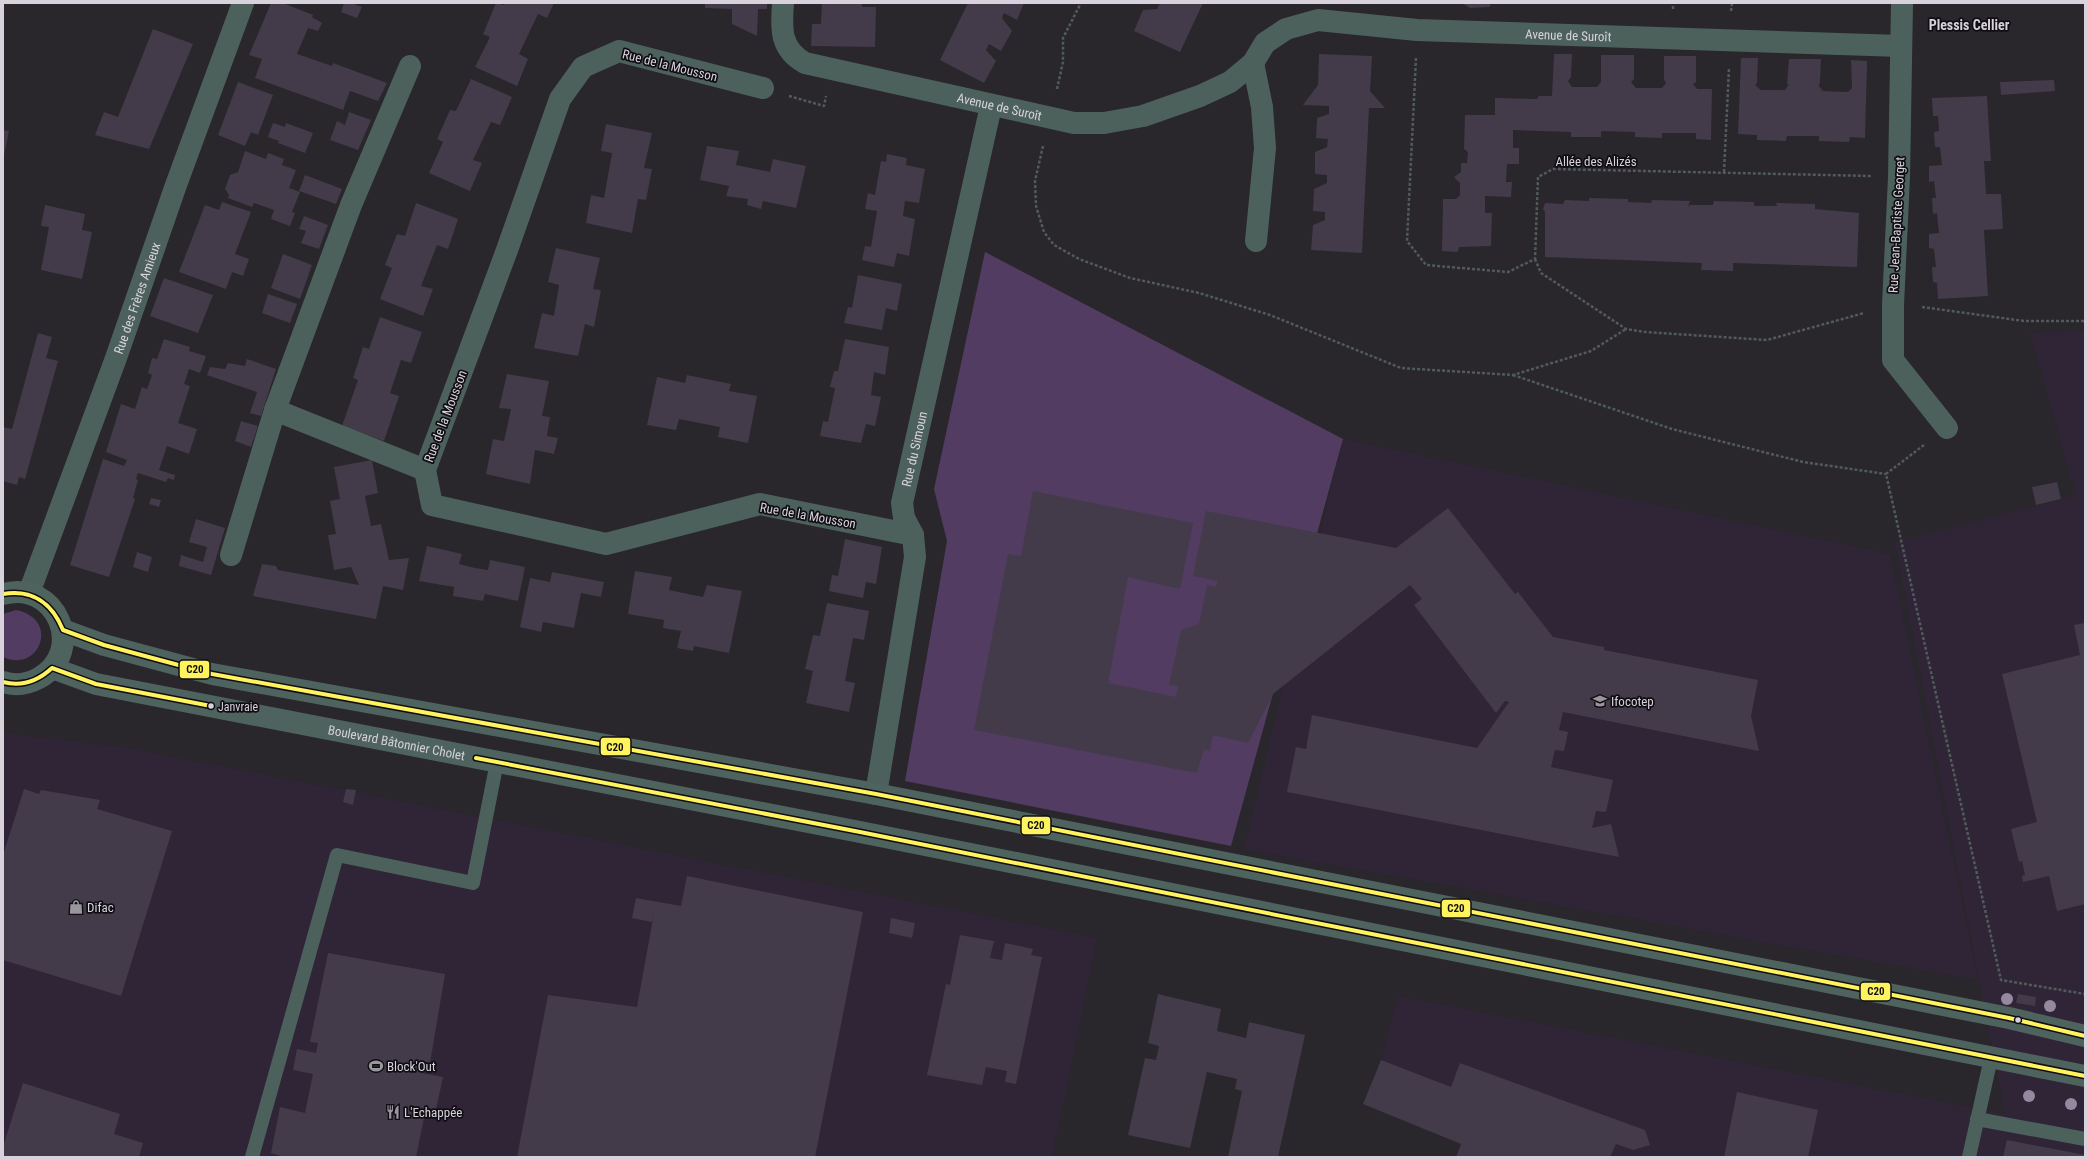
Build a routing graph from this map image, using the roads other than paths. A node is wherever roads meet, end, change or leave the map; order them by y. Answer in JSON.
{"nodes":[{"id":1,"x":243,"y":3,"type":"edge"},
{"id":2,"x":783,"y":3,"type":"edge"},
{"id":3,"x":1902,"y":3,"type":"edge"},
{"id":4,"x":1901,"y":46,"type":"junction"},
{"id":5,"x":1253,"y":63,"type":"junction"},
{"id":6,"x":410,"y":66,"type":"dead end"},
{"id":7,"x":763,"y":88,"type":"dead end"},
{"id":8,"x":991,"y":106,"type":"junction"},
{"id":9,"x":1256,"y":241,"type":"dead end"},
{"id":10,"x":275,"y":410,"type":"junction"},
{"id":11,"x":1947,"y":428,"type":"road end"},
{"id":12,"x":425,"y":470,"type":"junction"},
{"id":13,"x":913,"y":535,"type":"junction"},
{"id":14,"x":231,"y":555,"type":"dead end"},
{"id":15,"x":29,"y":593,"type":"junction"},
{"id":16,"x":3,"y":594,"type":"edge"},
{"id":17,"x":63,"y":630,"type":"junction"},
{"id":18,"x":52,"y":668,"type":"junction"},
{"id":19,"x":3,"y":682,"type":"edge"},
{"id":20,"x":497,"y":762,"type":"junction"},
{"id":21,"x":876,"y":794,"type":"junction"},
{"id":22,"x":2085,"y":1036,"type":"edge"},
{"id":23,"x":1991,"y":1058,"type":"junction"},
{"id":24,"x":2085,"y":1076,"type":"edge"},
{"id":25,"x":1977,"y":1120,"type":"junction"},
{"id":26,"x":2085,"y":1139,"type":"edge"},
{"id":27,"x":252,"y":1157,"type":"edge"},
{"id":28,"x":1969,"y":1157,"type":"edge"}],
"edges":[{"from":1,"to":15,"type":"street","name":"Rue des Frères Amieux"},
{"from":2,"to":8,"type":"street","name":"Avenue de Suroît"},
{"from":3,"to":4,"type":"street","name":"Rue Jean-Baptiste Georget"},
{"from":4,"to":5,"type":"street","name":"Avenue de Suroît"},
{"from":4,"to":11,"type":"street","name":"Rue Jean-Baptiste Georget"},
{"from":5,"to":8,"type":"street","name":"Avenue de Suroît"},
{"from":5,"to":9,"type":"street"},
{"from":6,"to":10,"type":"street"},
{"from":7,"to":12,"type":"street","name":"Rue de la Mousson"},
{"from":8,"to":13,"type":"street","name":"Rue du Simoun"},
{"from":10,"to":12,"type":"street"},
{"from":10,"to":14,"type":"street"},
{"from":12,"to":13,"type":"street","name":"Rue de la Mousson"},
{"from":13,"to":21,"type":"street","name":"Rue du Simoun"},
{"from":15,"to":16,"type":"street"},
{"from":15,"to":17,"type":"street"},
{"from":17,"to":18,"type":"street"},
{"from":17,"to":21,"type":"street"},
{"from":18,"to":19,"type":"street"},
{"from":18,"to":20,"type":"street","name":"Boulevard Bâtonnier Cholet"},
{"from":20,"to":23,"type":"street","name":"Boulevard Bâtonnier Cholet"},
{"from":20,"to":27,"type":"lane"},
{"from":21,"to":22,"type":"street"},
{"from":23,"to":24,"type":"street","name":"Boulevard Bâtonnier Cholet"},
{"from":23,"to":25,"type":"lane"},
{"from":25,"to":26,"type":"lane"},
{"from":25,"to":28,"type":"lane"}]}
